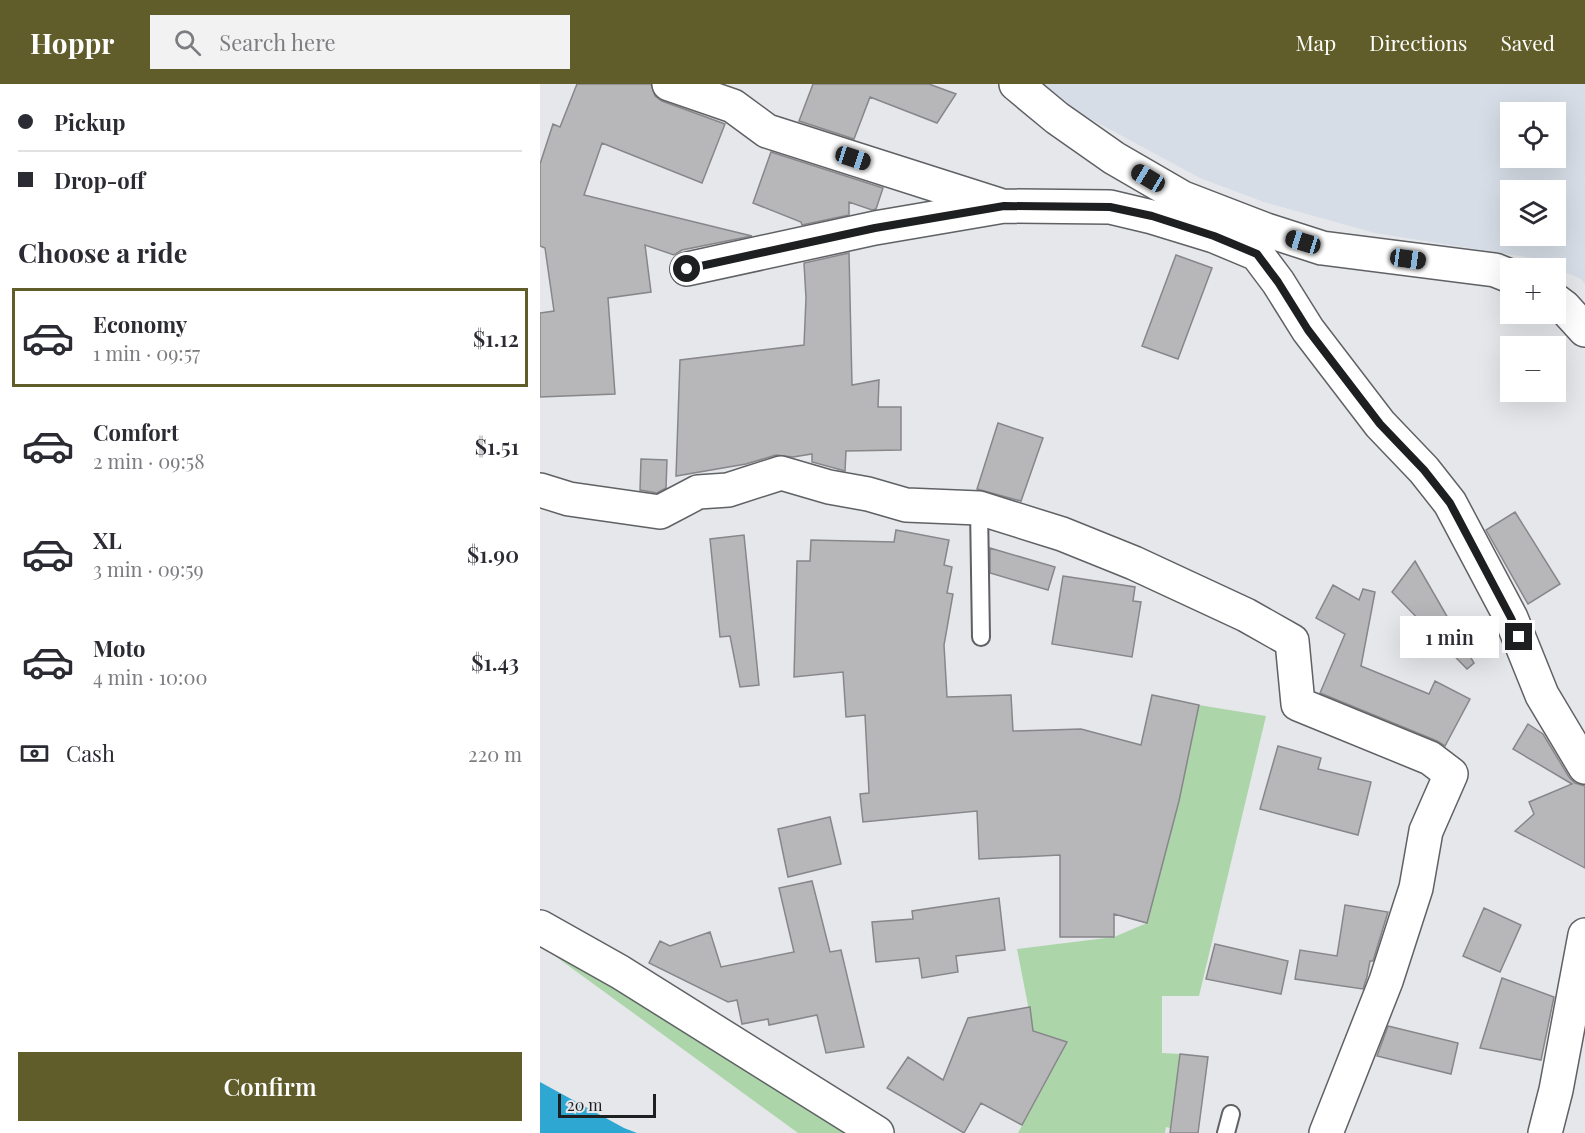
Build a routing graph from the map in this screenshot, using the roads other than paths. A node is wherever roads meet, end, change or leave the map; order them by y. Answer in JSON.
{"nodes":[{"id":1,"x":669,"y":84,"type":"edge"},
{"id":2,"x":1017,"y":84,"type":"edge"},
{"id":3,"x":1004,"y":206,"type":"junction"},
{"id":4,"x":1261,"y":242,"type":"junction"},
{"id":5,"x":687,"y":269,"type":"dead end"},
{"id":6,"x":1500,"y":272,"type":"edge"},
{"id":7,"x":1566,"y":309,"type":"edge"},
{"id":8,"x":1585,"y":330,"type":"edge"},
{"id":9,"x":540,"y":490,"type":"edge"},
{"id":10,"x":979,"y":507,"type":"junction"},
{"id":11,"x":981,"y":637,"type":"dead end"},
{"id":12,"x":1585,"y":766,"type":"edge"},
{"id":13,"x":540,"y":927,"type":"edge"},
{"id":14,"x":1585,"y":935,"type":"edge"},
{"id":15,"x":1231,"y":1114,"type":"dead end"},
{"id":16,"x":877,"y":1133,"type":"edge"},
{"id":17,"x":1226,"y":1133,"type":"edge"},
{"id":18,"x":1326,"y":1133,"type":"edge"},
{"id":19,"x":1545,"y":1133,"type":"edge"}],
"edges":[{"from":1,"to":3,"type":"street"},
{"from":2,"to":4,"type":"street"},
{"from":3,"to":4,"type":"street"},
{"from":3,"to":5,"type":"street"},
{"from":4,"to":6,"type":"street"},
{"from":4,"to":12,"type":"street"},
{"from":7,"to":8,"type":"street"},
{"from":9,"to":10,"type":"street"},
{"from":10,"to":11,"type":"lane"},
{"from":10,"to":18,"type":"street"},
{"from":13,"to":16,"type":"street"},
{"from":14,"to":19,"type":"street"},
{"from":15,"to":17,"type":"lane"}]}
